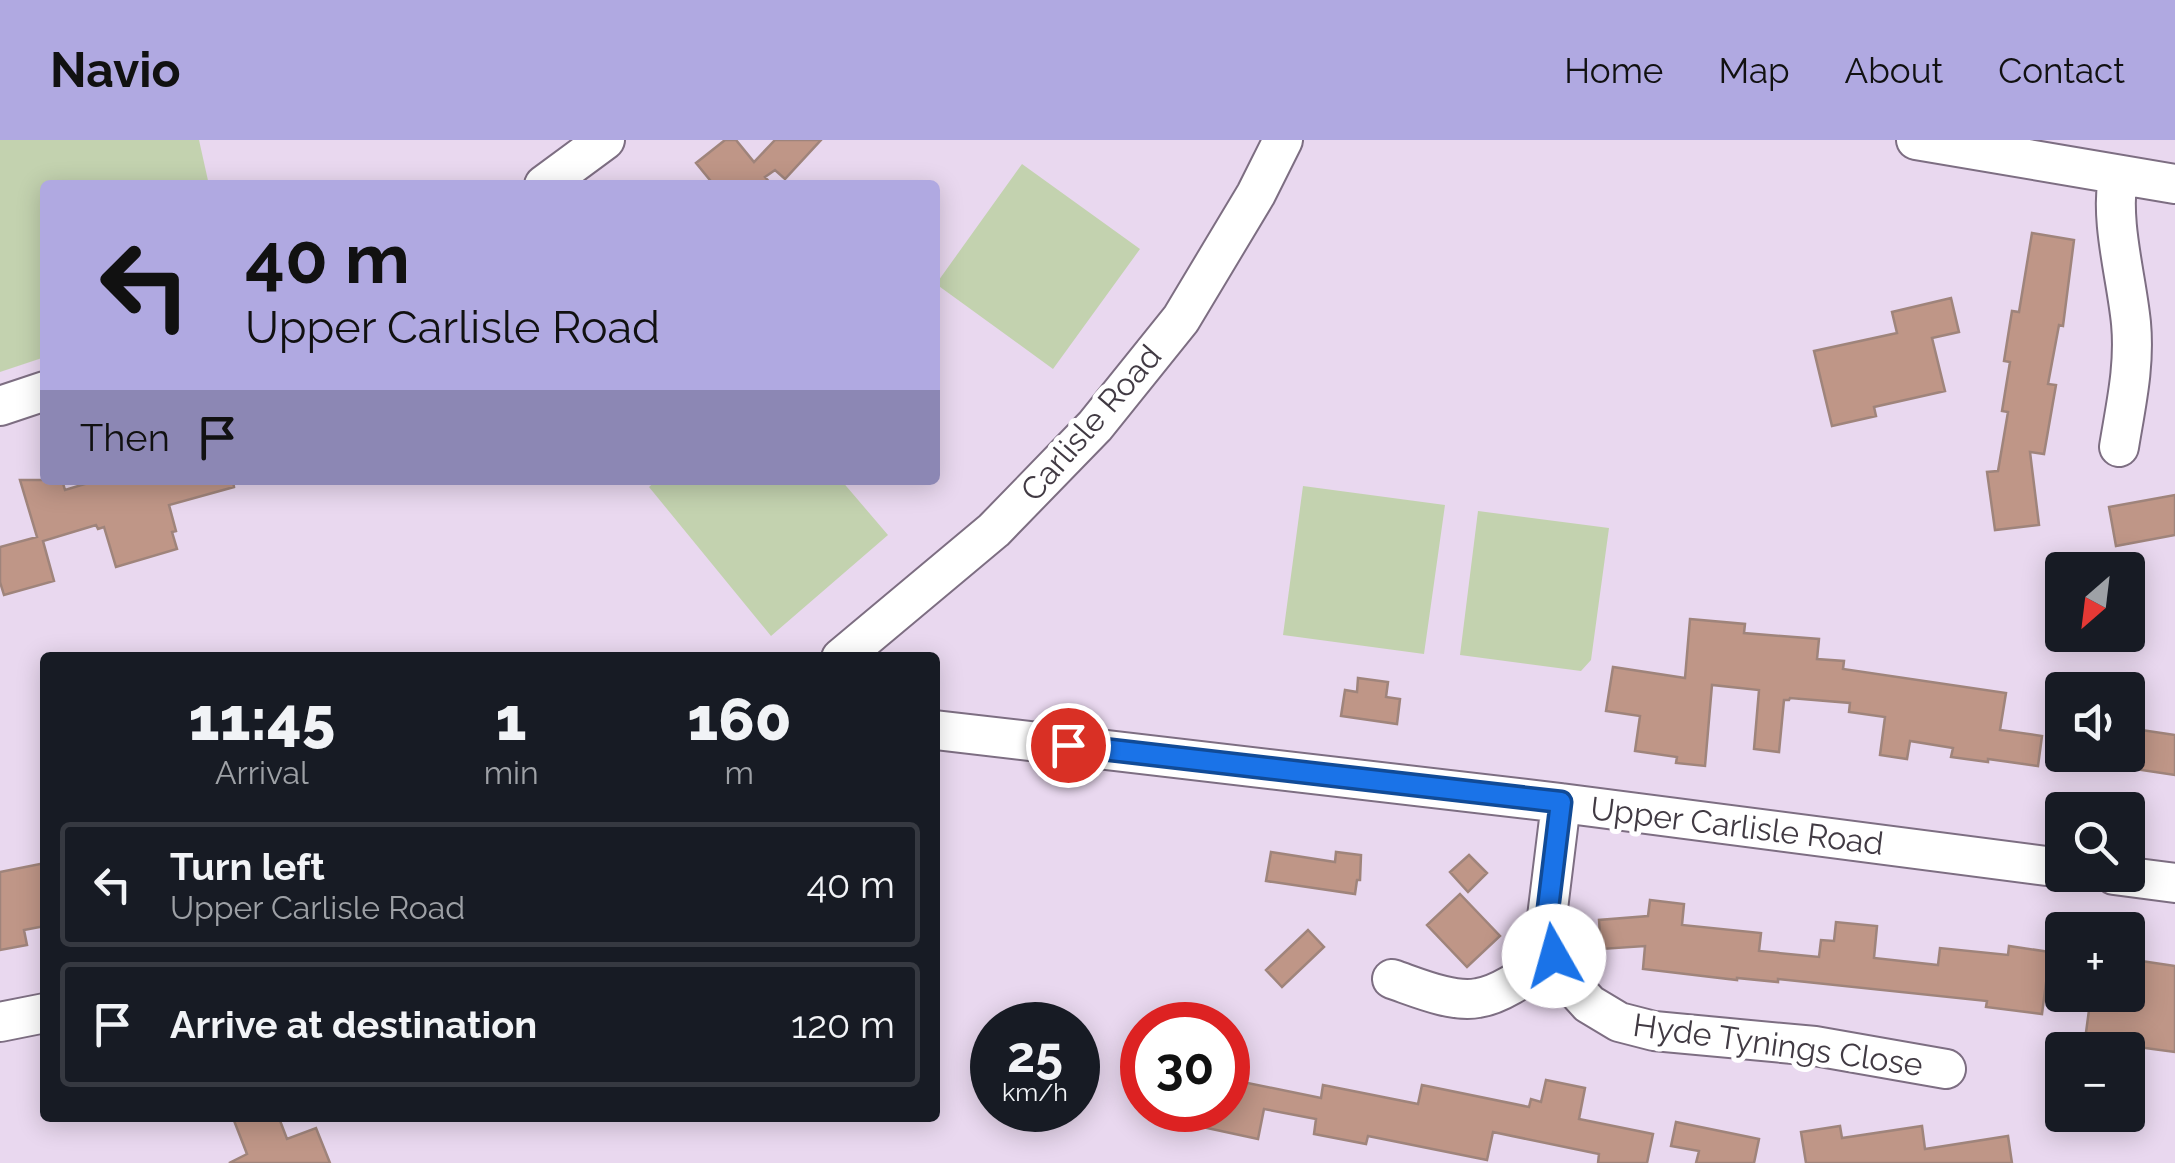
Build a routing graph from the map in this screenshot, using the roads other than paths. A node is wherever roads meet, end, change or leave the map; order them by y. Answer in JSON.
{"nodes":[{"id":1,"x":605,"y":140,"type":"edge"},
{"id":2,"x":1284,"y":140,"type":"edge"},
{"id":3,"x":1916,"y":140,"type":"edge"},
{"id":4,"x":557,"y":164,"type":"edge"},
{"id":5,"x":2118,"y":174,"type":"junction"},
{"id":6,"x":2175,"y":184,"type":"edge"},
{"id":7,"x":40,"y":393,"type":"edge"},
{"id":8,"x":0,"y":406,"type":"edge"},
{"id":9,"x":2119,"y":447,"type":"dead end"},
{"id":10,"x":848,"y":652,"type":"edge"},
{"id":11,"x":940,"y":731,"type":"edge"},
{"id":12,"x":1561,"y":802,"type":"junction"},
{"id":13,"x":2045,"y":866,"type":"edge"},
{"id":14,"x":2145,"y":879,"type":"edge"},
{"id":15,"x":2175,"y":883,"type":"edge"},
{"id":16,"x":1554,"y":956,"type":"junction"},
{"id":17,"x":1392,"y":980,"type":"dead end"},
{"id":18,"x":40,"y":1013,"type":"edge"},
{"id":19,"x":0,"y":1022,"type":"edge"},
{"id":20,"x":1946,"y":1069,"type":"dead end"}],
"edges":[{"from":1,"to":4,"type":"street"},
{"from":2,"to":10,"type":"street","name":"Carlisle Road"},
{"from":3,"to":5,"type":"street"},
{"from":5,"to":6,"type":"street"},
{"from":5,"to":9,"type":"street"},
{"from":7,"to":8,"type":"street"},
{"from":11,"to":12,"type":"street","name":"Upper Carlisle Road"},
{"from":12,"to":13,"type":"street","name":"Upper Carlisle Road"},
{"from":12,"to":16,"type":"street","name":"Hyde Tynings Close"},
{"from":14,"to":15,"type":"street"},
{"from":16,"to":17,"type":"street"},
{"from":16,"to":20,"type":"street","name":"Hyde Tynings Close"},
{"from":18,"to":19,"type":"street"}]}
